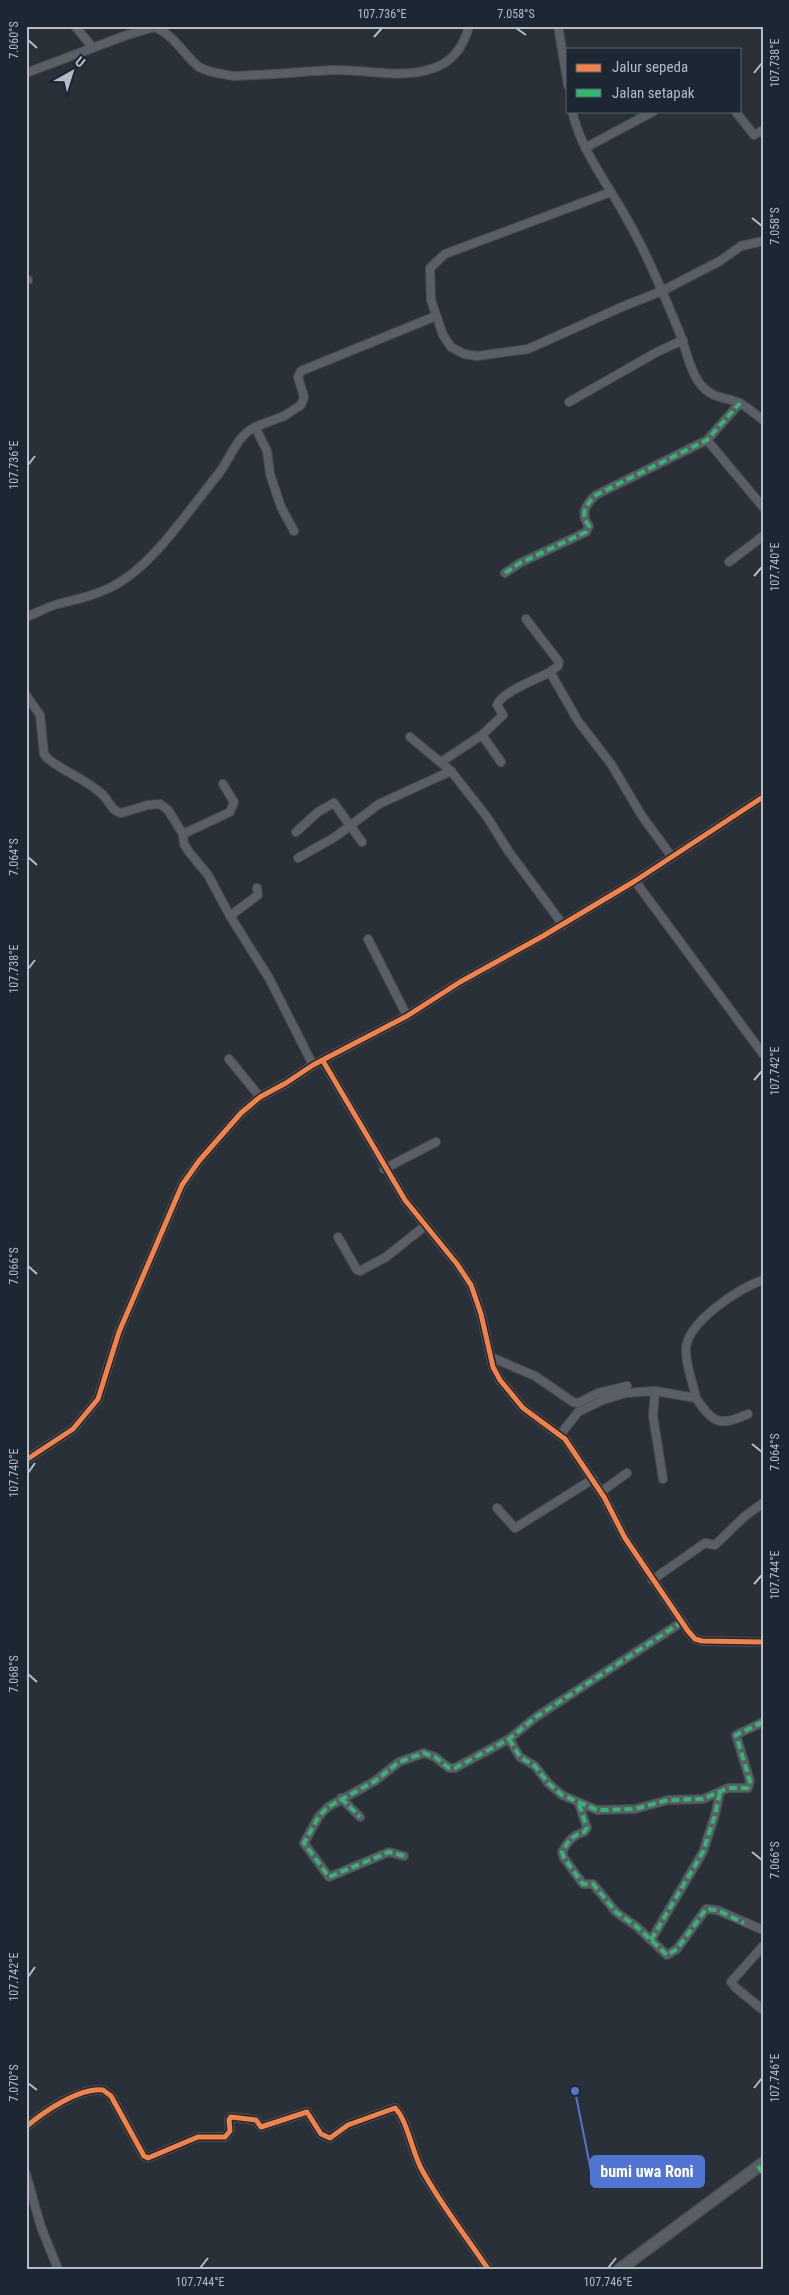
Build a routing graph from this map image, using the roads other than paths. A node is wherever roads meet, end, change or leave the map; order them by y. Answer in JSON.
{"nodes":[{"id":1,"x":75,"y":26,"type":"edge"},
{"id":2,"x":470,"y":26,"type":"edge"},
{"id":3,"x":558,"y":26,"type":"edge"},
{"id":4,"x":93,"y":48,"type":"junction"},
{"id":5,"x":566,"y":73,"type":"edge"},
{"id":6,"x":26,"y":74,"type":"edge"},
{"id":7,"x":572,"y":112,"type":"edge"},
{"id":8,"x":652,"y":112,"type":"edge"},
{"id":9,"x":735,"y":112,"type":"edge"},
{"id":10,"x":763,"y":130,"type":"edge"},
{"id":11,"x":585,"y":148,"type":"junction"},
{"id":12,"x":611,"y":192,"type":"junction"},
{"id":13,"x":763,"y":241,"type":"edge"},
{"id":14,"x":662,"y":291,"type":"junction"},
{"id":15,"x":436,"y":316,"type":"junction"},
{"id":16,"x":683,"y":340,"type":"junction"},
{"id":17,"x":570,"y":402,"type":"dead end"},
{"id":18,"x":740,"y":403,"type":"junction"},
{"id":19,"x":763,"y":420,"type":"edge"},
{"id":20,"x":255,"y":427,"type":"junction"},
{"id":21,"x":707,"y":440,"type":"junction"},
{"id":22,"x":763,"y":507,"type":"edge"},
{"id":23,"x":294,"y":531,"type":"dead end"},
{"id":24,"x":763,"y":536,"type":"edge"},
{"id":25,"x":729,"y":562,"type":"dead end"},
{"id":26,"x":505,"y":573,"type":"dead end"},
{"id":27,"x":26,"y":617,"type":"edge"},
{"id":28,"x":526,"y":619,"type":"dead end"},
{"id":29,"x":550,"y":672,"type":"junction"},
{"id":30,"x":26,"y":696,"type":"edge"},
{"id":31,"x":482,"y":735,"type":"junction"},
{"id":32,"x":410,"y":737,"type":"dead end"},
{"id":33,"x":441,"y":762,"type":"junction"},
{"id":34,"x":501,"y":762,"type":"dead end"},
{"id":35,"x":451,"y":772,"type":"junction"},
{"id":36,"x":223,"y":784,"type":"dead end"},
{"id":37,"x":763,"y":797,"type":"edge"},
{"id":38,"x":351,"y":825,"type":"junction"},
{"id":39,"x":296,"y":832,"type":"dead end"},
{"id":40,"x":183,"y":834,"type":"junction"},
{"id":41,"x":362,"y":842,"type":"dead end"},
{"id":42,"x":672,"y":857,"type":"junction"},
{"id":43,"x":298,"y":858,"type":"dead end"},
{"id":44,"x":635,"y":881,"type":"junction"},
{"id":45,"x":257,"y":888,"type":"dead end"},
{"id":46,"x":230,"y":916,"type":"junction"},
{"id":47,"x":562,"y":925,"type":"junction"},
{"id":48,"x":368,"y":939,"type":"dead end"},
{"id":49,"x":407,"y":1016,"type":"junction"},
{"id":50,"x":763,"y":1054,"type":"edge"},
{"id":51,"x":229,"y":1059,"type":"dead end"},
{"id":52,"x":323,"y":1061,"type":"junction"},
{"id":53,"x":313,"y":1065,"type":"junction"},
{"id":54,"x":260,"y":1096,"type":"junction"},
{"id":55,"x":436,"y":1142,"type":"dead end"},
{"id":56,"x":384,"y":1169,"type":"junction"},
{"id":57,"x":425,"y":1226,"type":"junction"},
{"id":58,"x":338,"y":1238,"type":"dead end"},
{"id":59,"x":763,"y":1280,"type":"edge"},
{"id":60,"x":491,"y":1357,"type":"junction"},
{"id":61,"x":627,"y":1386,"type":"dead end"},
{"id":62,"x":655,"y":1391,"type":"junction"},
{"id":63,"x":696,"y":1398,"type":"junction"},
{"id":64,"x":748,"y":1414,"type":"dead end"},
{"id":65,"x":560,"y":1434,"type":"junction"},
{"id":66,"x":26,"y":1460,"type":"edge"},
{"id":67,"x":627,"y":1474,"type":"dead end"},
{"id":68,"x":593,"y":1479,"type":"junction"},
{"id":69,"x":663,"y":1479,"type":"dead end"},
{"id":70,"x":601,"y":1492,"type":"junction"},
{"id":71,"x":763,"y":1503,"type":"edge"},
{"id":72,"x":497,"y":1508,"type":"dead end"},
{"id":73,"x":652,"y":1580,"type":"junction"},
{"id":74,"x":682,"y":1622,"type":"junction"},
{"id":75,"x":763,"y":1642,"type":"edge"},
{"id":76,"x":763,"y":1722,"type":"edge"},
{"id":77,"x":509,"y":1739,"type":"junction"},
{"id":78,"x":720,"y":1792,"type":"junction"},
{"id":79,"x":341,"y":1798,"type":"junction"},
{"id":80,"x":579,"y":1804,"type":"junction"},
{"id":81,"x":360,"y":1817,"type":"dead end"},
{"id":82,"x":404,"y":1856,"type":"dead end"},
{"id":83,"x":763,"y":1930,"type":"edge"},
{"id":84,"x":651,"y":1940,"type":"junction"},
{"id":85,"x":763,"y":1946,"type":"edge"},
{"id":86,"x":763,"y":2010,"type":"edge"},
{"id":87,"x":26,"y":2127,"type":"edge"},
{"id":88,"x":761,"y":2167,"type":"edge"},
{"id":89,"x":26,"y":2174,"type":"edge"},
{"id":90,"x":58,"y":2269,"type":"edge"},
{"id":91,"x":488,"y":2269,"type":"edge"},
{"id":92,"x":620,"y":2269,"type":"edge"}],
"edges":[{"from":1,"to":4,"type":"street"},
{"from":2,"to":4,"type":"street"},
{"from":3,"to":5,"type":"street"},
{"from":4,"to":6,"type":"street"},
{"from":7,"to":11,"type":"street"},
{"from":8,"to":11,"type":"street"},
{"from":9,"to":10,"type":"street"},
{"from":11,"to":12,"type":"street"},
{"from":12,"to":14,"type":"street"},
{"from":12,"to":15,"type":"street"},
{"from":13,"to":14,"type":"street"},
{"from":14,"to":15,"type":"street"},
{"from":14,"to":16,"type":"street"},
{"from":15,"to":20,"type":"street"},
{"from":16,"to":17,"type":"street"},
{"from":16,"to":18,"type":"street"},
{"from":18,"to":19,"type":"street"},
{"from":18,"to":21,"type":"street"},
{"from":20,"to":23,"type":"street"},
{"from":20,"to":27,"type":"street"},
{"from":21,"to":22,"type":"street"},
{"from":21,"to":26,"type":"street"},
{"from":24,"to":25,"type":"street"},
{"from":28,"to":29,"type":"street"},
{"from":29,"to":31,"type":"street"},
{"from":29,"to":42,"type":"street"},
{"from":30,"to":40,"type":"street"},
{"from":31,"to":33,"type":"street"},
{"from":31,"to":34,"type":"street"},
{"from":32,"to":33,"type":"street"},
{"from":33,"to":35,"type":"street"},
{"from":35,"to":38,"type":"street"},
{"from":35,"to":47,"type":"street"},
{"from":36,"to":40,"type":"street"},
{"from":37,"to":42,"type":"street"},
{"from":38,"to":39,"type":"street"},
{"from":38,"to":41,"type":"street"},
{"from":38,"to":43,"type":"street"},
{"from":40,"to":46,"type":"street"},
{"from":42,"to":44,"type":"street"},
{"from":44,"to":47,"type":"street"},
{"from":44,"to":50,"type":"street"},
{"from":45,"to":46,"type":"street"},
{"from":46,"to":53,"type":"street"},
{"from":47,"to":49,"type":"street"},
{"from":48,"to":49,"type":"street"},
{"from":49,"to":52,"type":"street"},
{"from":51,"to":54,"type":"street"},
{"from":52,"to":53,"type":"street"},
{"from":52,"to":56,"type":"street"},
{"from":53,"to":54,"type":"street"},
{"from":54,"to":66,"type":"street"},
{"from":55,"to":56,"type":"street"},
{"from":56,"to":57,"type":"street"},
{"from":57,"to":58,"type":"street"},
{"from":57,"to":60,"type":"street"},
{"from":59,"to":63,"type":"street"},
{"from":60,"to":61,"type":"street"},
{"from":60,"to":65,"type":"street"},
{"from":62,"to":63,"type":"street"},
{"from":62,"to":65,"type":"street"},
{"from":62,"to":69,"type":"street"},
{"from":63,"to":64,"type":"street"},
{"from":65,"to":68,"type":"street"},
{"from":67,"to":70,"type":"street"},
{"from":68,"to":70,"type":"street"},
{"from":68,"to":72,"type":"street"},
{"from":70,"to":73,"type":"street"},
{"from":71,"to":73,"type":"street"},
{"from":73,"to":74,"type":"street"},
{"from":74,"to":75,"type":"street"},
{"from":74,"to":77,"type":"street"},
{"from":76,"to":78,"type":"street"},
{"from":77,"to":79,"type":"street"},
{"from":77,"to":80,"type":"street"},
{"from":78,"to":80,"type":"street"},
{"from":78,"to":84,"type":"street"},
{"from":79,"to":81,"type":"street"},
{"from":79,"to":82,"type":"street"},
{"from":80,"to":84,"type":"street"},
{"from":83,"to":84,"type":"street"},
{"from":85,"to":86,"type":"street"},
{"from":87,"to":91,"type":"street"},
{"from":88,"to":92,"type":"main road"},
{"from":89,"to":90,"type":"street"}]}
